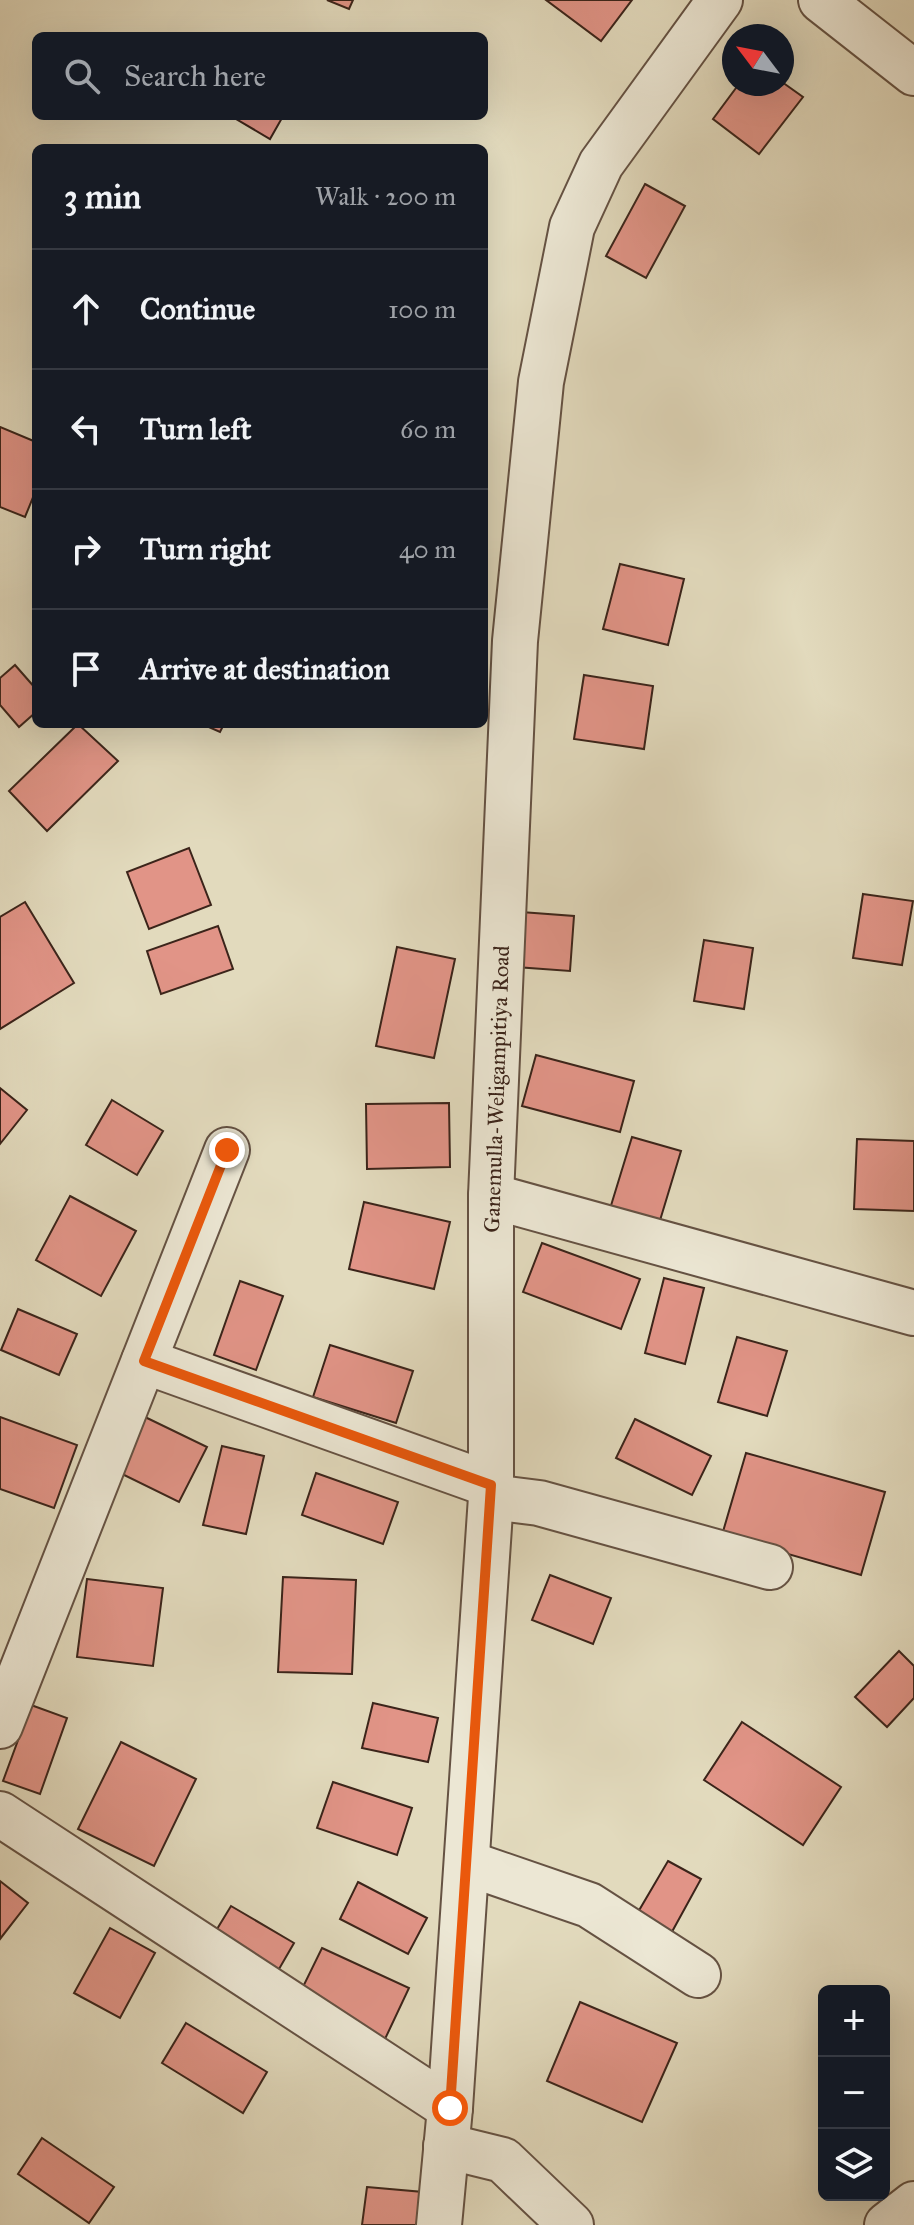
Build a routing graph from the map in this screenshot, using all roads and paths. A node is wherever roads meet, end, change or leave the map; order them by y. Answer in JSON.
{"nodes":[{"id":1,"x":720,"y":0,"type":"edge"},
{"id":2,"x":821,"y":0,"type":"edge"},
{"id":3,"x":914,"y":73,"type":"edge"},
{"id":4,"x":500,"y":632,"type":"edge"},
{"id":5,"x":227,"y":1150,"type":"dead end"},
{"id":6,"x":491,"y":1196,"type":"junction"},
{"id":7,"x":914,"y":1313,"type":"edge"},
{"id":8,"x":144,"y":1361,"type":"junction"},
{"id":9,"x":491,"y":1491,"type":"junction"},
{"id":10,"x":770,"y":1567,"type":"dead end"},
{"id":11,"x":0,"y":1726,"type":"edge"},
{"id":12,"x":0,"y":1814,"type":"edge"},
{"id":13,"x":467,"y":1863,"type":"junction"},
{"id":14,"x":698,"y":1975,"type":"dead end"},
{"id":15,"x":448,"y":2127,"type":"junction"},
{"id":16,"x":914,"y":2204,"type":"edge"},
{"id":17,"x":439,"y":2225,"type":"edge"},
{"id":18,"x":571,"y":2225,"type":"edge"},
{"id":19,"x":887,"y":2225,"type":"edge"}],
"edges":[{"from":1,"to":4,"type":"street","name":"Ganemulla-Weligampitiya Road"},
{"from":2,"to":3,"type":"street"},
{"from":4,"to":6,"type":"street","name":"Ganemulla-Weligampitiya Road"},
{"from":5,"to":8,"type":"street"},
{"from":6,"to":7,"type":"street"},
{"from":6,"to":9,"type":"street","name":"Ganemulla-Weligampitiya Road"},
{"from":8,"to":9,"type":"street"},
{"from":8,"to":11,"type":"street"},
{"from":9,"to":10,"type":"street"},
{"from":9,"to":13,"type":"street","name":"Ganemulla-Weligampitiya Road"},
{"from":12,"to":15,"type":"street"},
{"from":13,"to":14,"type":"street"},
{"from":13,"to":15,"type":"street","name":"Ganemulla-Weligampitiya Road"},
{"from":15,"to":17,"type":"street","name":"Ganemulla-Weligampitiya Road"},
{"from":15,"to":18,"type":"street"},
{"from":16,"to":19,"type":"street"}]}
